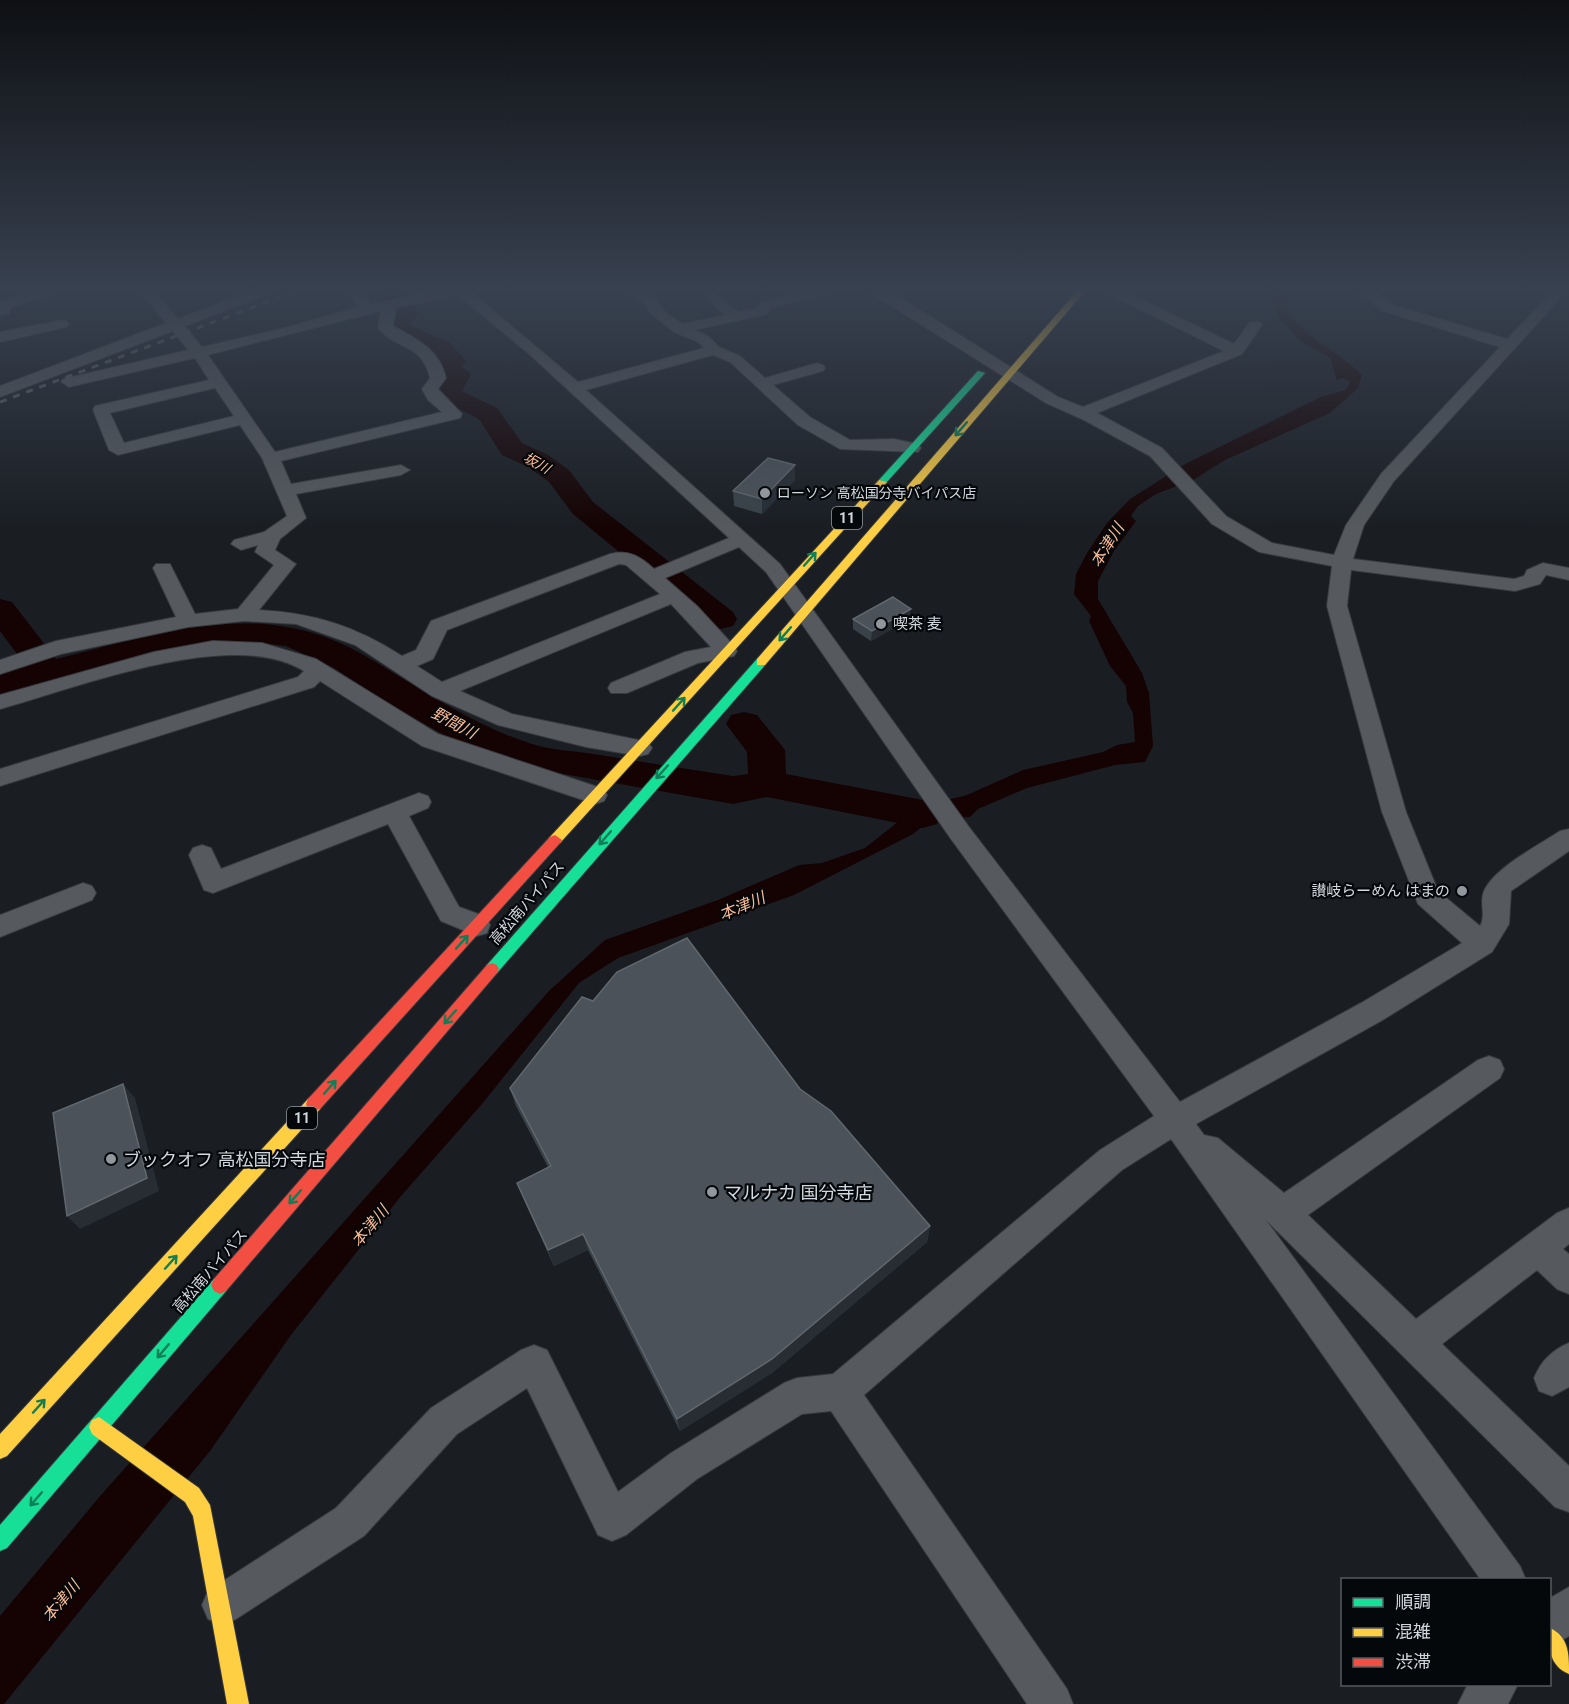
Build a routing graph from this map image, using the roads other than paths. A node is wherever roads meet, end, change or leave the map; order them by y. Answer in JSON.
{"nodes":[{"id":1,"x":58,"y":370,"type":"edge"},
{"id":2,"x":125,"y":370,"type":"edge"},
{"id":3,"x":210,"y":370,"type":"edge"},
{"id":4,"x":437,"y":370,"type":"edge"},
{"id":5,"x":553,"y":370,"type":"edge"},
{"id":6,"x":642,"y":370,"type":"edge"},
{"id":7,"x":747,"y":370,"type":"edge"},
{"id":8,"x":812,"y":370,"type":"edge"},
{"id":9,"x":984,"y":370,"type":"edge"},
{"id":10,"x":1006,"y":370,"type":"edge"},
{"id":11,"x":1012,"y":370,"type":"edge"},
{"id":12,"x":1191,"y":370,"type":"edge"},
{"id":13,"x":1487,"y":370,"type":"edge"},
{"id":14,"x":1009,"y":373,"type":"junction"},
{"id":15,"x":69,"y":382,"type":"dead end"},
{"id":16,"x":219,"y":382,"type":"junction"},
{"id":17,"x":763,"y":383,"type":"junction"},
{"id":18,"x":574,"y":388,"type":"junction"},
{"id":19,"x":0,"y":392,"type":"edge"},
{"id":20,"x":1082,"y":413,"type":"junction"},
{"id":21,"x":244,"y":419,"type":"junction"},
{"id":22,"x":912,"y":448,"type":"junction"},
{"id":23,"x":271,"y":458,"type":"junction"},
{"id":24,"x":401,"y":470,"type":"dead end"},
{"id":25,"x":285,"y":491,"type":"junction"},
{"id":26,"x":271,"y":536,"type":"junction"},
{"id":27,"x":742,"y":539,"type":"junction"},
{"id":28,"x":241,"y":544,"type":"dead end"},
{"id":29,"x":1342,"y":561,"type":"junction"},
{"id":30,"x":163,"y":568,"type":"dead end"},
{"id":31,"x":661,"y":574,"type":"junction"},
{"id":32,"x":1569,"y":574,"type":"edge"},
{"id":33,"x":787,"y":585,"type":"junction"},
{"id":34,"x":674,"y":596,"type":"junction"},
{"id":35,"x":805,"y":612,"type":"junction"},
{"id":36,"x":244,"y":615,"type":"junction"},
{"id":37,"x":188,"y":621,"type":"junction"},
{"id":38,"x":726,"y":651,"type":"junction"},
{"id":39,"x":401,"y":665,"type":"junction"},
{"id":40,"x":0,"y":668,"type":"edge"},
{"id":41,"x":319,"y":670,"type":"junction"},
{"id":42,"x":619,"y":688,"type":"dead end"},
{"id":43,"x":440,"y":691,"type":"junction"},
{"id":44,"x":0,"y":702,"type":"edge"},
{"id":45,"x":640,"y":747,"type":"junction"},
{"id":46,"x":0,"y":778,"type":"edge"},
{"id":47,"x":599,"y":791,"type":"junction"},
{"id":48,"x":419,"y":802,"type":"dead end"},
{"id":49,"x":395,"y":813,"type":"junction"},
{"id":50,"x":1569,"y":838,"type":"edge"},
{"id":51,"x":202,"y":855,"type":"dead end"},
{"id":52,"x":83,"y":893,"type":"dead end"},
{"id":53,"x":477,"y":925,"type":"junction"},
{"id":54,"x":0,"y":926,"type":"edge"},
{"id":55,"x":1482,"y":944,"type":"junction"},
{"id":56,"x":1489,"y":1069,"type":"dead end"},
{"id":57,"x":1175,"y":1120,"type":"junction"},
{"id":58,"x":1282,"y":1213,"type":"junction"},
{"id":59,"x":1569,"y":1224,"type":"edge"},
{"id":60,"x":1538,"y":1248,"type":"junction"},
{"id":61,"x":1569,"y":1277,"type":"edge"},
{"id":62,"x":1414,"y":1343,"type":"junction"},
{"id":63,"x":840,"y":1392,"type":"junction"},
{"id":64,"x":99,"y":1427,"type":"junction"},
{"id":65,"x":0,"y":1449,"type":"edge"},
{"id":66,"x":1569,"y":1493,"type":"edge"},
{"id":67,"x":0,"y":1541,"type":"edge"},
{"id":68,"x":1505,"y":1578,"type":"edge"},
{"id":69,"x":222,"y":1605,"type":"junction"},
{"id":70,"x":1569,"y":1607,"type":"edge"},
{"id":71,"x":1551,"y":1625,"type":"edge"},
{"id":72,"x":1551,"y":1640,"type":"edge"},
{"id":73,"x":1569,"y":1663,"type":"edge"},
{"id":74,"x":1495,"y":1686,"type":"edge"},
{"id":75,"x":238,"y":1704,"type":"edge"},
{"id":76,"x":1052,"y":1704,"type":"edge"},
{"id":77,"x":1479,"y":1704,"type":"edge"}],
"edges":[{"from":1,"to":19,"type":"street"},
{"from":2,"to":15,"type":"street"},
{"from":3,"to":16,"type":"street"},
{"from":4,"to":23,"type":"street"},
{"from":5,"to":18,"type":"street"},
{"from":6,"to":18,"type":"street"},
{"from":7,"to":17,"type":"street"},
{"from":8,"to":17,"type":"street"},
{"from":9,"to":22,"type":"main road","name":"高松南バイパス","number":"11"},
{"from":10,"to":14,"type":"street"},
{"from":11,"to":14,"type":"main road","name":"高松南バイパス","number":"11"},
{"from":12,"to":20,"type":"street"},
{"from":13,"to":29,"type":"street"},
{"from":14,"to":20,"type":"street"},
{"from":14,"to":35,"type":"main road","name":"高松南バイパス","number":"11","one_way":true},
{"from":16,"to":21,"type":"street"},
{"from":16,"to":21,"type":"street"},
{"from":17,"to":22,"type":"street"},
{"from":18,"to":27,"type":"street"},
{"from":20,"to":29,"type":"street"},
{"from":21,"to":23,"type":"street"},
{"from":33,"to":22,"type":"main road","name":"高松南バイパス","number":"11","one_way":true},
{"from":23,"to":25,"type":"street"},
{"from":24,"to":25,"type":"street"},
{"from":25,"to":26,"type":"street"},
{"from":26,"to":28,"type":"street"},
{"from":26,"to":36,"type":"street"},
{"from":27,"to":31,"type":"street"},
{"from":27,"to":33,"type":"street"},
{"from":29,"to":32,"type":"street"},
{"from":29,"to":55,"type":"street"},
{"from":30,"to":37,"type":"street"},
{"from":31,"to":34,"type":"street"},
{"from":31,"to":39,"type":"street"},
{"from":33,"to":35,"type":"street"},
{"from":33,"to":38,"type":"main road","name":"高松南バイパス","number":"11"},
{"from":34,"to":38,"type":"street"},
{"from":34,"to":43,"type":"street"},
{"from":35,"to":57,"type":"street"},
{"from":35,"to":64,"type":"main road","name":"高松南バイパス","number":"11","one_way":true},
{"from":36,"to":37,"type":"street"},
{"from":36,"to":39,"type":"street"},
{"from":37,"to":40,"type":"street"},
{"from":38,"to":42,"type":"street"},
{"from":45,"to":38,"type":"main road","name":"高松南バイパス","number":"11","one_way":true},
{"from":39,"to":43,"type":"street"},
{"from":41,"to":44,"type":"street"},
{"from":41,"to":46,"type":"street"},
{"from":41,"to":47,"type":"street"},
{"from":43,"to":45,"type":"street"},
{"from":45,"to":47,"type":"main road","name":"高松南バイパス","number":"11"},
{"from":47,"to":53,"type":"main road","name":"高松南バイパス","number":"11"},
{"from":48,"to":49,"type":"street"},
{"from":49,"to":51,"type":"street"},
{"from":49,"to":53,"type":"street"},
{"from":50,"to":55,"type":"street"},
{"from":52,"to":54,"type":"street"},
{"from":65,"to":53,"type":"main road","name":"高松南バイパス","number":"11","one_way":true},
{"from":55,"to":57,"type":"street"},
{"from":56,"to":58,"type":"street"},
{"from":57,"to":58,"type":"street"},
{"from":57,"to":63,"type":"street"},
{"from":57,"to":68,"type":"street"},
{"from":58,"to":62,"type":"street"},
{"from":59,"to":60,"type":"street"},
{"from":60,"to":61,"type":"street"},
{"from":60,"to":62,"type":"street"},
{"from":62,"to":66,"type":"street"},
{"from":63,"to":69,"type":"street"},
{"from":63,"to":76,"type":"street"},
{"from":64,"to":67,"type":"main road","name":"高松南バイパス","number":"11","one_way":true},
{"from":64,"to":69,"type":"main road"},
{"from":69,"to":75,"type":"main road"},
{"from":70,"to":71,"type":"street"},
{"from":72,"to":73,"type":"main road"},
{"from":74,"to":77,"type":"street"}]}
